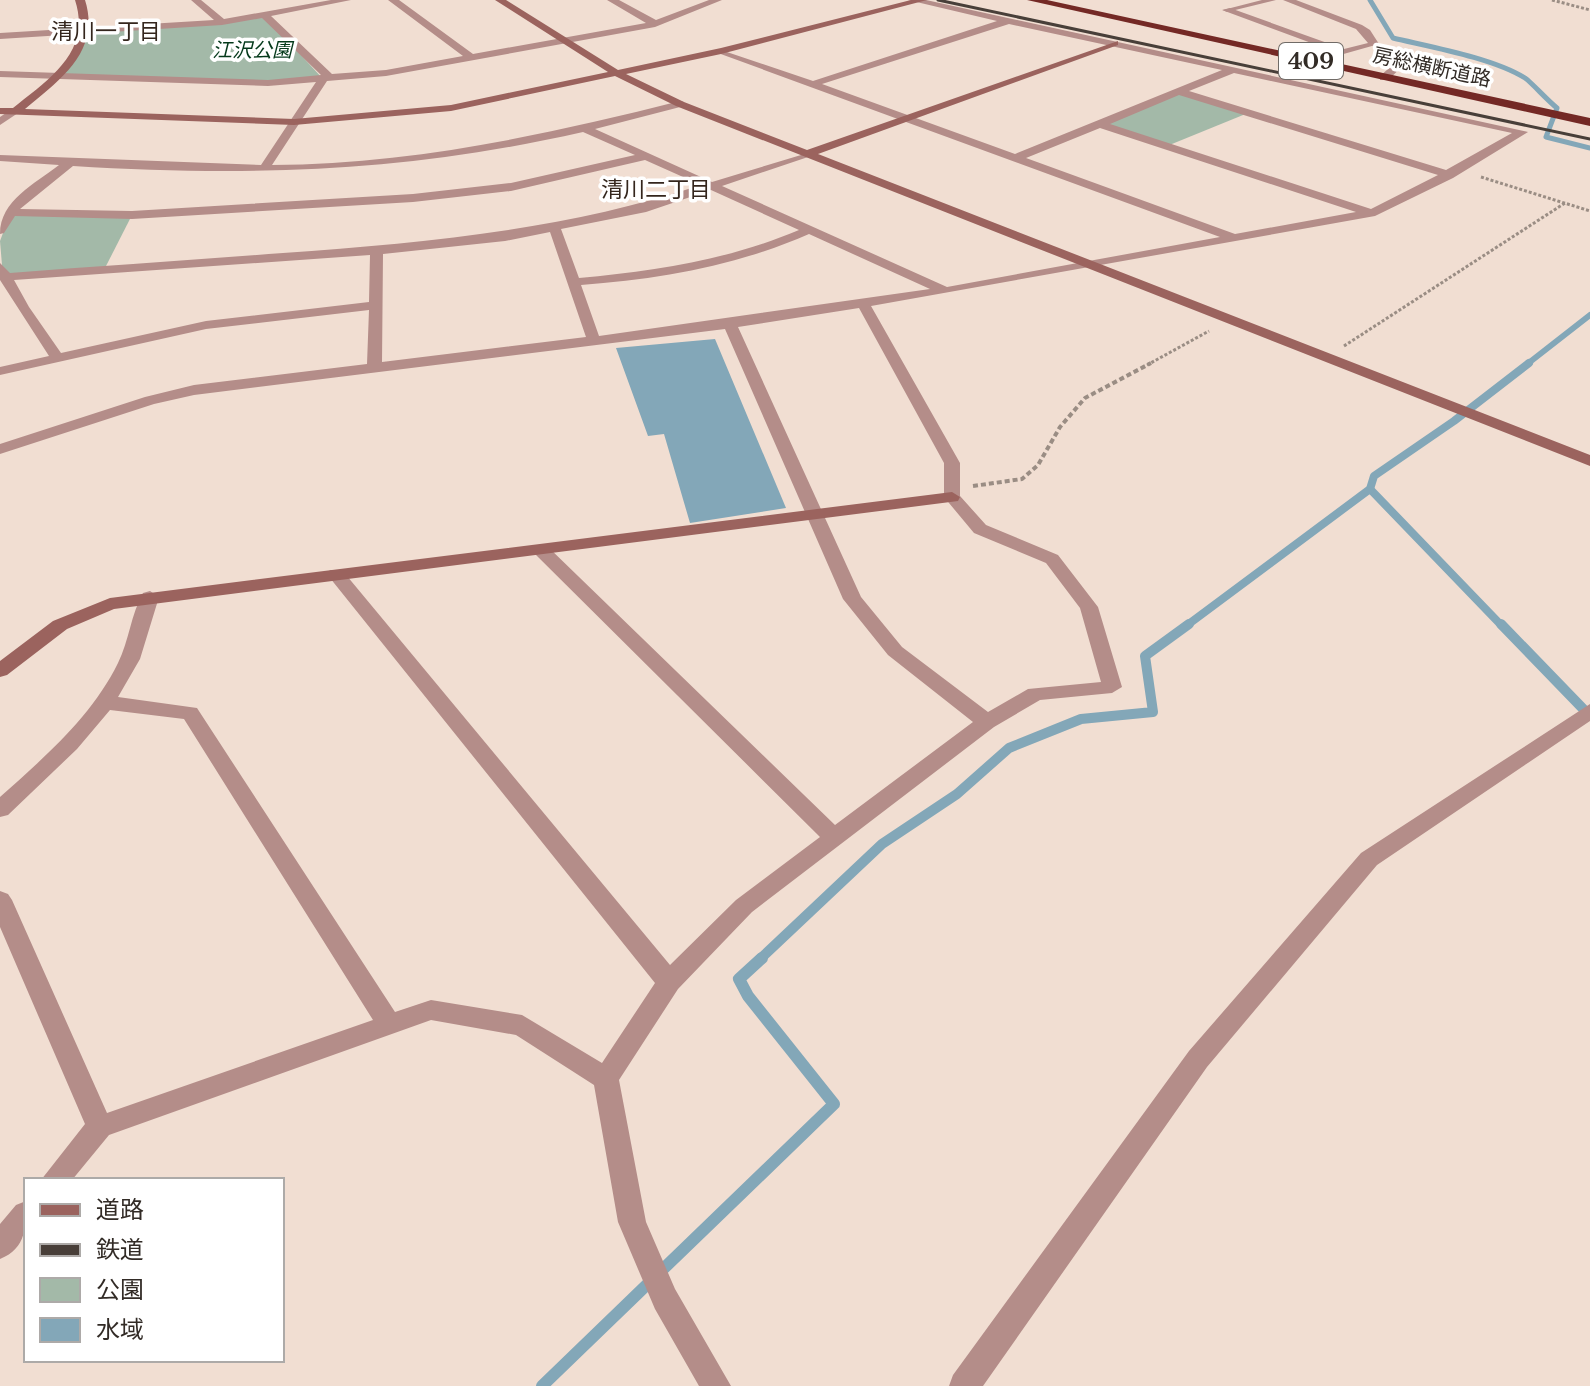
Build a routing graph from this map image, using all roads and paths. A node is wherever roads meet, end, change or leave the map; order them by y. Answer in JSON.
{"nodes":[{"id":1,"x":80,"y":0,"type":"edge"},
{"id":2,"x":196,"y":0,"type":"edge"},
{"id":3,"x":346,"y":0,"type":"edge"},
{"id":4,"x":393,"y":0,"type":"edge"},
{"id":5,"x":500,"y":0,"type":"edge"},
{"id":6,"x":612,"y":0,"type":"edge"},
{"id":7,"x":714,"y":0,"type":"edge"},
{"id":8,"x":918,"y":0,"type":"edge"},
{"id":9,"x":1032,"y":0,"type":"edge"},
{"id":10,"x":1272,"y":0,"type":"edge"},
{"id":11,"x":1288,"y":0,"type":"edge"},
{"id":12,"x":1552,"y":0,"type":"edge"},
{"id":13,"x":1227,"y":10,"type":"joint"},
{"id":14,"x":1590,"y":10,"type":"edge"},
{"id":15,"x":264,"y":15,"type":"junction"},
{"id":16,"x":1008,"y":20,"type":"junction"},
{"id":17,"x":222,"y":22,"type":"junction"},
{"id":18,"x":655,"y":24,"type":"junction"},
{"id":19,"x":84,"y":33,"type":"junction"},
{"id":20,"x":0,"y":36,"type":"edge"},
{"id":21,"x":565,"y":41,"type":"junction"},
{"id":22,"x":1115,"y":43,"type":"junction"},
{"id":23,"x":721,"y":51,"type":"junction"},
{"id":24,"x":1345,"y":53,"type":"junction"},
{"id":25,"x":472,"y":58,"type":"junction"},
{"id":26,"x":1308,"y":61,"type":"junction"},
{"id":27,"x":1400,"y":64,"type":"dead end"},
{"id":28,"x":1234,"y":69,"type":"junction"},
{"id":29,"x":0,"y":74,"type":"edge"},
{"id":30,"x":60,"y":74,"type":"junction"},
{"id":31,"x":618,"y":74,"type":"junction"},
{"id":32,"x":1384,"y":78,"type":"junction"},
{"id":33,"x":327,"y":79,"type":"junction"},
{"id":34,"x":813,"y":84,"type":"junction"},
{"id":35,"x":1180,"y":92,"type":"junction"},
{"id":36,"x":680,"y":104,"type":"junction"},
{"id":37,"x":0,"y":111,"type":"edge"},
{"id":38,"x":16,"y":111,"type":"junction"},
{"id":39,"x":906,"y":118,"type":"junction"},
{"id":40,"x":0,"y":122,"type":"edge"},
{"id":41,"x":294,"y":122,"type":"junction"},
{"id":42,"x":1590,"y":122,"type":"edge"},
{"id":43,"x":1100,"y":124,"type":"junction"},
{"id":44,"x":586,"y":129,"type":"junction"},
{"id":45,"x":807,"y":154,"type":"junction"},
{"id":46,"x":646,"y":156,"type":"junction"},
{"id":47,"x":0,"y":158,"type":"edge"},
{"id":48,"x":1016,"y":158,"type":"junction"},
{"id":49,"x":71,"y":162,"type":"junction"},
{"id":50,"x":264,"y":169,"type":"junction"},
{"id":51,"x":1453,"y":172,"type":"junction"},
{"id":52,"x":328,"y":186,"type":"junction"},
{"id":53,"x":714,"y":187,"type":"junction"},
{"id":54,"x":1565,"y":203,"type":"junction"},
{"id":55,"x":1590,"y":211,"type":"edge"},
{"id":56,"x":11,"y":212,"type":"junction"},
{"id":57,"x":1371,"y":213,"type":"junction"},
{"id":58,"x":555,"y":229,"type":"junction"},
{"id":59,"x":0,"y":230,"type":"edge"},
{"id":60,"x":809,"y":230,"type":"junction"},
{"id":61,"x":1234,"y":237,"type":"junction"},
{"id":62,"x":377,"y":251,"type":"junction"},
{"id":63,"x":1090,"y":264,"type":"junction"},
{"id":64,"x":2,"y":272,"type":"edge"},
{"id":65,"x":574,"y":282,"type":"junction"},
{"id":66,"x":945,"y":291,"type":"junction"},
{"id":67,"x":863,"y":304,"type":"junction"},
{"id":68,"x":376,"y":305,"type":"junction"},
{"id":69,"x":1231,"y":320,"type":"junction"},
{"id":70,"x":730,"y":324,"type":"junction"},
{"id":71,"x":594,"y":341,"type":"junction"},
{"id":72,"x":57,"y":357,"type":"junction"},
{"id":73,"x":1326,"y":357,"type":"junction"},
{"id":74,"x":374,"y":367,"type":"junction"},
{"id":75,"x":0,"y":371,"type":"edge"},
{"id":76,"x":0,"y":449,"type":"edge"},
{"id":77,"x":1590,"y":461,"type":"edge"},
{"id":78,"x":952,"y":493,"type":"junction"},
{"id":79,"x":818,"y":514,"type":"junction"},
{"id":80,"x":540,"y":549,"type":"junction"},
{"id":81,"x":336,"y":574,"type":"junction"},
{"id":82,"x":150,"y":597,"type":"junction"},
{"id":83,"x":0,"y":671,"type":"edge"},
{"id":84,"x":102,"y":702,"type":"junction"},
{"id":85,"x":1590,"y":711,"type":"edge"},
{"id":86,"x":987,"y":722,"type":"junction"},
{"id":87,"x":0,"y":809,"type":"edge"},
{"id":88,"x":835,"y":838,"type":"junction"},
{"id":89,"x":0,"y":900,"type":"edge"},
{"id":90,"x":669,"y":982,"type":"junction"},
{"id":91,"x":389,"y":1024,"type":"junction"},
{"id":92,"x":606,"y":1079,"type":"junction"},
{"id":93,"x":100,"y":1127,"type":"junction"},
{"id":94,"x":57,"y":1178,"type":"edge"},
{"id":95,"x":24,"y":1216,"type":"edge"},
{"id":96,"x":0,"y":1245,"type":"edge"},
{"id":97,"x":716,"y":1386,"type":"edge"},
{"id":98,"x":964,"y":1386,"type":"edge"}],
"edges":[{"from":1,"to":19,"type":"street"},
{"from":2,"to":17,"type":"street"},
{"from":3,"to":15,"type":"street"},
{"from":4,"to":25,"type":"street"},
{"from":5,"to":21,"type":"street"},
{"from":6,"to":18,"type":"street"},
{"from":7,"to":18,"type":"street"},
{"from":8,"to":16,"type":"street"},
{"from":8,"to":23,"type":"street"},
{"from":9,"to":26,"type":"highway","name":"房総横断道路","number":"409"},
{"from":10,"to":13,"type":"lane"},
{"from":11,"to":24,"type":"street"},
{"from":12,"to":14,"type":"path"},
{"from":13,"to":24,"type":"street"},
{"from":15,"to":17,"type":"street"},
{"from":15,"to":33,"type":"street"},
{"from":16,"to":22,"type":"street"},
{"from":16,"to":34,"type":"street"},
{"from":17,"to":19,"type":"street"},
{"from":18,"to":21,"type":"street"},
{"from":19,"to":20,"type":"street"},
{"from":19,"to":30,"type":"street"},
{"from":21,"to":25,"type":"street"},
{"from":21,"to":31,"type":"street"},
{"from":22,"to":28,"type":"street"},
{"from":22,"to":39,"type":"street"},
{"from":23,"to":31,"type":"street"},
{"from":23,"to":34,"type":"street"},
{"from":24,"to":26,"type":"street"},
{"from":25,"to":33,"type":"street"},
{"from":26,"to":32,"type":"highway","name":"房総横断道路","number":"409"},
{"from":27,"to":32,"type":"street"},
{"from":28,"to":35,"type":"street"},
{"from":28,"to":51,"type":"street"},
{"from":29,"to":30,"type":"street"},
{"from":30,"to":33,"type":"street"},
{"from":30,"to":38,"type":"street"},
{"from":31,"to":36,"type":"street"},
{"from":31,"to":41,"type":"street"},
{"from":32,"to":42,"type":"highway","name":"房総横断道路","number":"409"},
{"from":33,"to":41,"type":"street"},
{"from":34,"to":39,"type":"street"},
{"from":35,"to":43,"type":"street"},
{"from":35,"to":51,"type":"street"},
{"from":36,"to":44,"type":"street"},
{"from":36,"to":45,"type":"street"},
{"from":37,"to":38,"type":"street"},
{"from":38,"to":40,"type":"street"},
{"from":38,"to":41,"type":"street"},
{"from":39,"to":45,"type":"street"},
{"from":39,"to":48,"type":"street"},
{"from":41,"to":50,"type":"street"},
{"from":43,"to":48,"type":"street"},
{"from":43,"to":57,"type":"street"},
{"from":44,"to":46,"type":"street"},
{"from":44,"to":52,"type":"street"},
{"from":45,"to":53,"type":"street"},
{"from":45,"to":63,"type":"street"},
{"from":46,"to":52,"type":"street"},
{"from":46,"to":53,"type":"street"},
{"from":47,"to":49,"type":"street"},
{"from":48,"to":61,"type":"street"},
{"from":49,"to":50,"type":"street"},
{"from":49,"to":56,"type":"street"},
{"from":50,"to":52,"type":"street"},
{"from":51,"to":54,"type":"path"},
{"from":51,"to":57,"type":"street"},
{"from":52,"to":56,"type":"street"},
{"from":53,"to":58,"type":"street"},
{"from":53,"to":60,"type":"street"},
{"from":54,"to":55,"type":"path"},
{"from":54,"to":73,"type":"path"},
{"from":56,"to":59,"type":"street"},
{"from":57,"to":61,"type":"street"},
{"from":58,"to":62,"type":"street"},
{"from":58,"to":65,"type":"street"},
{"from":60,"to":65,"type":"street"},
{"from":60,"to":66,"type":"street"},
{"from":61,"to":63,"type":"street"},
{"from":62,"to":64,"type":"street"},
{"from":62,"to":68,"type":"street"},
{"from":63,"to":66,"type":"street"},
{"from":63,"to":69,"type":"street"},
{"from":64,"to":72,"type":"street"},
{"from":65,"to":71,"type":"street"},
{"from":66,"to":67,"type":"street"},
{"from":67,"to":70,"type":"street"},
{"from":67,"to":78,"type":"street"},
{"from":68,"to":72,"type":"street"},
{"from":68,"to":74,"type":"street"},
{"from":69,"to":73,"type":"street"},
{"from":69,"to":78,"type":"path"},
{"from":70,"to":71,"type":"street"},
{"from":70,"to":79,"type":"street"},
{"from":71,"to":74,"type":"street"},
{"from":72,"to":75,"type":"street"},
{"from":73,"to":77,"type":"street"},
{"from":74,"to":76,"type":"street"},
{"from":78,"to":79,"type":"street"},
{"from":78,"to":86,"type":"street"},
{"from":79,"to":80,"type":"street"},
{"from":79,"to":86,"type":"street"},
{"from":80,"to":81,"type":"street"},
{"from":80,"to":88,"type":"street"},
{"from":81,"to":82,"type":"street"},
{"from":81,"to":90,"type":"street"},
{"from":82,"to":83,"type":"street"},
{"from":82,"to":84,"type":"street"},
{"from":84,"to":87,"type":"street"},
{"from":84,"to":91,"type":"street"},
{"from":85,"to":98,"type":"street"},
{"from":86,"to":88,"type":"street"},
{"from":88,"to":90,"type":"street"},
{"from":89,"to":93,"type":"street"},
{"from":90,"to":92,"type":"street"},
{"from":91,"to":92,"type":"street"},
{"from":91,"to":93,"type":"street"},
{"from":92,"to":97,"type":"street"},
{"from":93,"to":94,"type":"street"},
{"from":95,"to":96,"type":"street"}]}
